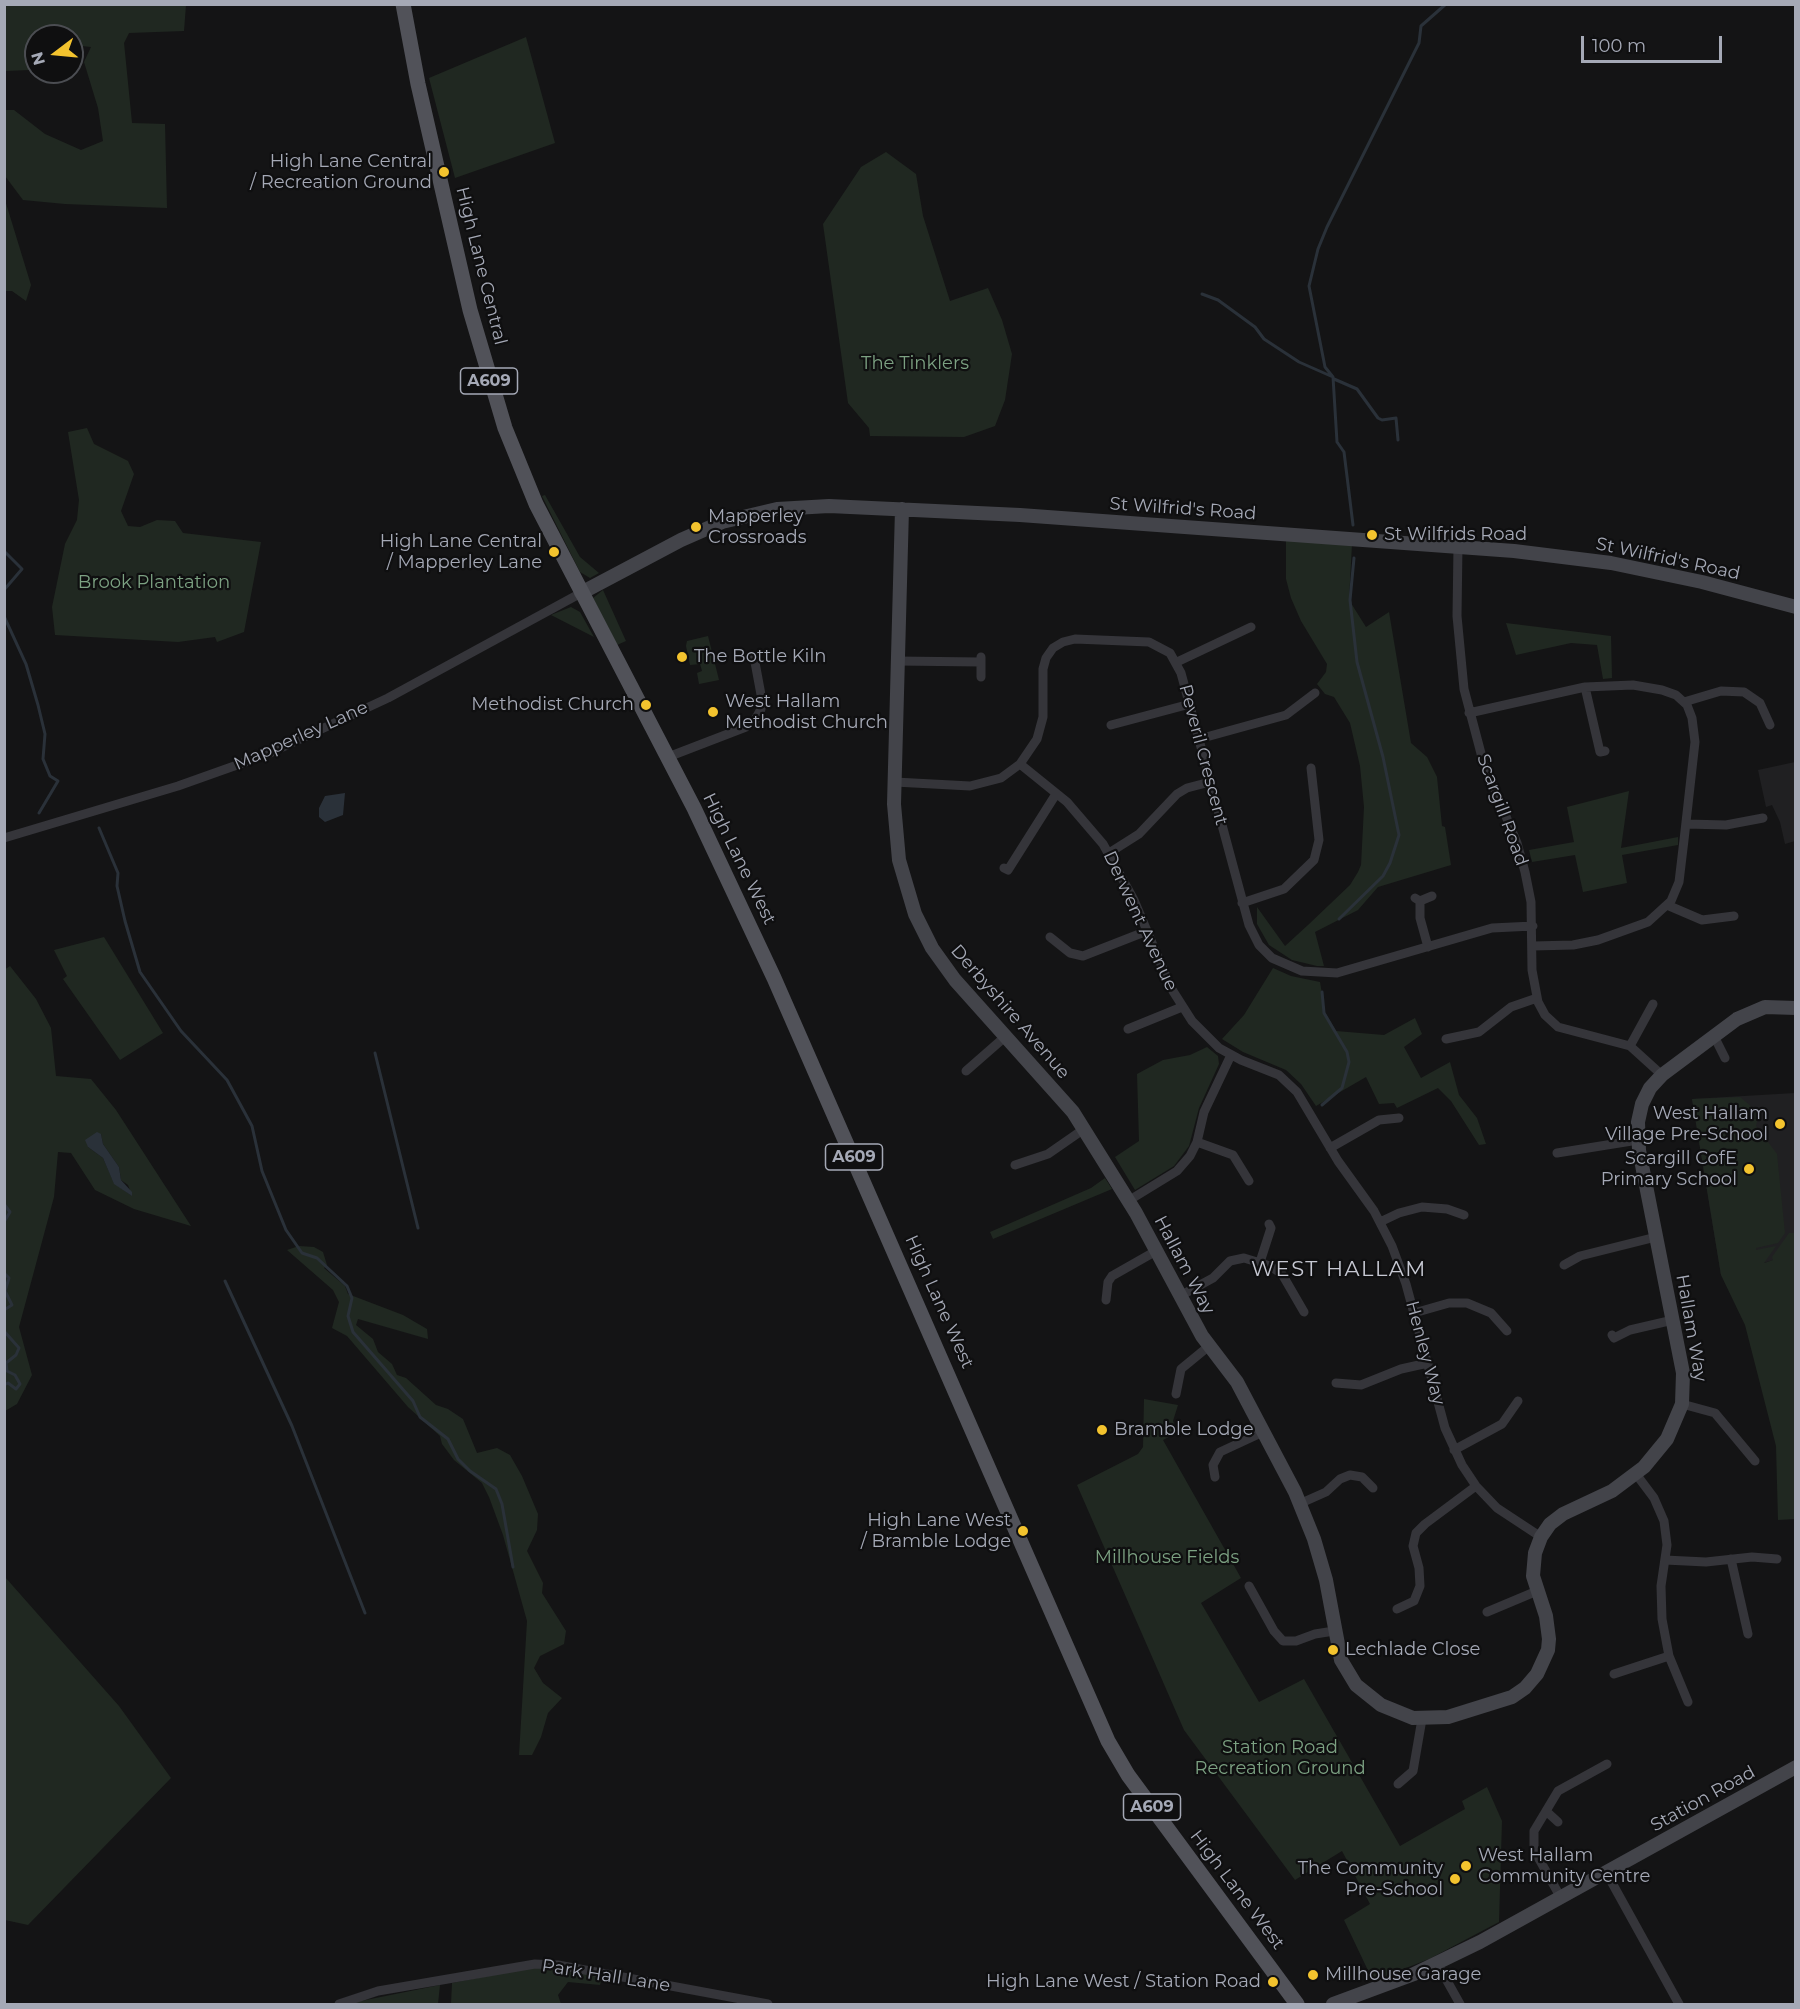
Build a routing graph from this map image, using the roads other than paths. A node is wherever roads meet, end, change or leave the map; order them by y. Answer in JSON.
{"nodes":[{"id":1,"x":403,"y":4,"type":"edge"},
{"id":2,"x":902,"y":509,"type":"junction"},
{"id":3,"x":1458,"y":546,"type":"junction"},
{"id":4,"x":581,"y":593,"type":"junction"},
{"id":5,"x":1796,"y":607,"type":"edge"},
{"id":6,"x":1252,"y":627,"type":"dead end"},
{"id":7,"x":754,"y":657,"type":"dead end"},
{"id":8,"x":897,"y":661,"type":"junction"},
{"id":9,"x":1176,"y":662,"type":"junction"},
{"id":10,"x":981,"y":677,"type":"dead end"},
{"id":11,"x":760,"y":686,"type":"junction"},
{"id":12,"x":1585,"y":687,"type":"junction"},
{"id":13,"x":749,"y":688,"type":"dead end"},
{"id":14,"x":1315,"y":693,"type":"dead end"},
{"id":15,"x":1684,"y":702,"type":"junction"},
{"id":16,"x":1190,"y":704,"type":"junction"},
{"id":17,"x":1469,"y":713,"type":"junction"},
{"id":18,"x":1111,"y":725,"type":"dead end"},
{"id":19,"x":1770,"y":725,"type":"dead end"},
{"id":20,"x":1199,"y":739,"type":"junction"},
{"id":21,"x":1605,"y":751,"type":"dead end"},
{"id":22,"x":668,"y":757,"type":"junction"},
{"id":23,"x":1020,"y":764,"type":"junction"},
{"id":24,"x":1311,"y":768,"type":"dead end"},
{"id":25,"x":895,"y":782,"type":"junction"},
{"id":26,"x":1210,"y":782,"type":"junction"},
{"id":27,"x":1056,"y":794,"type":"junction"},
{"id":28,"x":1763,"y":818,"type":"dead end"},
{"id":29,"x":1686,"y":824,"type":"junction"},
{"id":30,"x":4,"y":838,"type":"edge"},
{"id":31,"x":1109,"y":853,"type":"junction"},
{"id":32,"x":1004,"y":868,"type":"dead end"},
{"id":33,"x":1432,"y":896,"type":"dead end"},
{"id":34,"x":1242,"y":903,"type":"junction"},
{"id":35,"x":1667,"y":905,"type":"junction"},
{"id":36,"x":1728,"y":914,"type":"dead end"},
{"id":37,"x":1533,"y":926,"type":"junction"},
{"id":38,"x":1147,"y":931,"type":"junction"},
{"id":39,"x":1050,"y":937,"type":"dead end"},
{"id":40,"x":1533,"y":946,"type":"junction"},
{"id":41,"x":1428,"y":947,"type":"junction"},
{"id":42,"x":1537,"y":999,"type":"junction"},
{"id":43,"x":1653,"y":1004,"type":"dead end"},
{"id":44,"x":1182,"y":1007,"type":"junction"},
{"id":45,"x":1796,"y":1008,"type":"edge"},
{"id":46,"x":1128,"y":1029,"type":"dead end"},
{"id":47,"x":1006,"y":1036,"type":"junction"},
{"id":48,"x":1714,"y":1036,"type":"junction"},
{"id":49,"x":1446,"y":1039,"type":"dead end"},
{"id":50,"x":1630,"y":1047,"type":"junction"},
{"id":51,"x":1231,"y":1055,"type":"junction"},
{"id":52,"x":981,"y":1058,"type":"junction"},
{"id":53,"x":1725,"y":1058,"type":"dead end"},
{"id":54,"x":988,"y":1066,"type":"dead end"},
{"id":55,"x":966,"y":1071,"type":"dead end"},
{"id":56,"x":1662,"y":1076,"type":"junction"},
{"id":57,"x":1399,"y":1118,"type":"dead end"},
{"id":58,"x":1084,"y":1130,"type":"junction"},
{"id":59,"x":1638,"y":1140,"type":"junction"},
{"id":60,"x":1197,"y":1142,"type":"junction"},
{"id":61,"x":1330,"y":1148,"type":"junction"},
{"id":62,"x":1557,"y":1153,"type":"dead end"},
{"id":63,"x":1015,"y":1165,"type":"dead end"},
{"id":64,"x":1249,"y":1181,"type":"dead end"},
{"id":65,"x":1128,"y":1201,"type":"junction"},
{"id":66,"x":1459,"y":1210,"type":"dead end"},
{"id":67,"x":1380,"y":1222,"type":"junction"},
{"id":68,"x":1269,"y":1224,"type":"dead end"},
{"id":69,"x":1656,"y":1237,"type":"junction"},
{"id":70,"x":1156,"y":1251,"type":"junction"},
{"id":71,"x":1260,"y":1262,"type":"junction"},
{"id":72,"x":1564,"y":1265,"type":"dead end"},
{"id":73,"x":1180,"y":1296,"type":"junction"},
{"id":74,"x":1106,"y":1300,"type":"dead end"},
{"id":75,"x":1304,"y":1312,"type":"dead end"},
{"id":76,"x":1414,"y":1313,"type":"junction"},
{"id":77,"x":1673,"y":1320,"type":"junction"},
{"id":78,"x":1506,"y":1325,"type":"dead end"},
{"id":79,"x":1612,"y":1335,"type":"dead end"},
{"id":80,"x":1209,"y":1346,"type":"junction"},
{"id":81,"x":1428,"y":1363,"type":"junction"},
{"id":82,"x":1342,"y":1387,"type":"dead end"},
{"id":83,"x":1176,"y":1394,"type":"dead end"},
{"id":84,"x":1682,"y":1404,"type":"junction"},
{"id":85,"x":1517,"y":1408,"type":"dead end"},
{"id":86,"x":1261,"y":1433,"type":"junction"},
{"id":87,"x":1454,"y":1450,"type":"junction"},
{"id":88,"x":1755,"y":1461,"type":"dead end"},
{"id":89,"x":1210,"y":1472,"type":"dead end"},
{"id":90,"x":1636,"y":1474,"type":"junction"},
{"id":91,"x":1476,"y":1486,"type":"junction"},
{"id":92,"x":1373,"y":1488,"type":"dead end"},
{"id":93,"x":1299,"y":1504,"type":"junction"},
{"id":94,"x":1541,"y":1537,"type":"junction"},
{"id":95,"x":1731,"y":1559,"type":"junction"},
{"id":96,"x":1777,"y":1559,"type":"dead end"},
{"id":97,"x":1665,"y":1560,"type":"junction"},
{"id":98,"x":1249,"y":1586,"type":"dead end"},
{"id":99,"x":1537,"y":1591,"type":"junction"},
{"id":100,"x":1397,"y":1610,"type":"dead end"},
{"id":101,"x":1487,"y":1612,"type":"dead end"},
{"id":102,"x":1334,"y":1631,"type":"junction"},
{"id":103,"x":1748,"y":1634,"type":"dead end"},
{"id":104,"x":1669,"y":1656,"type":"junction"},
{"id":105,"x":1614,"y":1674,"type":"dead end"},
{"id":106,"x":1688,"y":1702,"type":"dead end"},
{"id":107,"x":1422,"y":1719,"type":"junction"},
{"id":108,"x":1607,"y":1764,"type":"dead end"},
{"id":109,"x":1796,"y":1767,"type":"edge"},
{"id":110,"x":1406,"y":1783,"type":"dead end"},
{"id":111,"x":1546,"y":1811,"type":"junction"},
{"id":112,"x":1558,"y":1822,"type":"dead end"},
{"id":113,"x":1606,"y":1872,"type":"junction"},
{"id":114,"x":1561,"y":1898,"type":"junction"},
{"id":115,"x":1437,"y":1964,"type":"junction"},
{"id":116,"x":339,"y":2004,"type":"edge"},
{"id":117,"x":768,"y":2004,"type":"edge"},
{"id":118,"x":1297,"y":2004,"type":"edge"},
{"id":119,"x":1333,"y":2004,"type":"edge"},
{"id":120,"x":1460,"y":2004,"type":"edge"},
{"id":121,"x":1679,"y":2004,"type":"edge"}],
"edges":[{"from":1,"to":4,"type":"main road","name":"High Lane Central","number":"A609"},
{"from":2,"to":3,"type":"street","name":"St Wilfrid's Road"},
{"from":2,"to":4,"type":"street","name":"St Wilfrid's Road"},
{"from":2,"to":8,"type":"street","name":"Derbyshire Avenue"},
{"from":3,"to":5,"type":"street","name":"St Wilfrid's Road"},
{"from":3,"to":17,"type":"street","name":"Scargill Road"},
{"from":4,"to":22,"type":"main road","name":"High Lane West","number":"A609"},
{"from":4,"to":30,"type":"street","name":"Mapperley Lane"},
{"from":6,"to":9,"type":"street"},
{"from":7,"to":11,"type":"street"},
{"from":8,"to":10,"type":"street"},
{"from":8,"to":25,"type":"street","name":"Derbyshire Avenue"},
{"from":9,"to":16,"type":"street","name":"Peveril Crescent"},
{"from":9,"to":23,"type":"street","name":"Peveril Crescent"},
{"from":11,"to":13,"type":"street"},
{"from":11,"to":22,"type":"street"},
{"from":12,"to":15,"type":"street"},
{"from":12,"to":17,"type":"street"},
{"from":12,"to":21,"type":"street"},
{"from":14,"to":20,"type":"street"},
{"from":15,"to":19,"type":"street"},
{"from":15,"to":29,"type":"street"},
{"from":16,"to":18,"type":"street"},
{"from":16,"to":20,"type":"street","name":"Peveril Crescent"},
{"from":17,"to":37,"type":"street","name":"Scargill Road"},
{"from":20,"to":26,"type":"street","name":"Peveril Crescent"},
{"from":22,"to":118,"type":"main road","name":"High Lane West","number":"A609"},
{"from":23,"to":25,"type":"street","name":"Peveril Crescent"},
{"from":23,"to":27,"type":"street","name":"Derwent Avenue"},
{"from":24,"to":34,"type":"street"},
{"from":25,"to":47,"type":"street","name":"Derbyshire Avenue"},
{"from":26,"to":31,"type":"street"},
{"from":26,"to":34,"type":"street","name":"Peveril Crescent"},
{"from":27,"to":31,"type":"street","name":"Derwent Avenue"},
{"from":27,"to":32,"type":"street"},
{"from":28,"to":29,"type":"street"},
{"from":29,"to":35,"type":"street"},
{"from":31,"to":38,"type":"street","name":"Derwent Avenue"},
{"from":33,"to":41,"type":"street"},
{"from":34,"to":41,"type":"street","name":"Peveril Crescent"},
{"from":35,"to":36,"type":"street"},
{"from":35,"to":40,"type":"street"},
{"from":37,"to":40,"type":"street","name":"Scargill Road"},
{"from":37,"to":41,"type":"street","name":"Peveril Crescent"},
{"from":38,"to":39,"type":"street"},
{"from":38,"to":44,"type":"street","name":"Derwent Avenue"},
{"from":40,"to":42,"type":"street","name":"Scargill Road"},
{"from":42,"to":49,"type":"street"},
{"from":42,"to":50,"type":"street","name":"Scargill Road"},
{"from":43,"to":50,"type":"street"},
{"from":44,"to":46,"type":"street"},
{"from":44,"to":51,"type":"street","name":"Derwent Avenue"},
{"from":45,"to":48,"type":"street","name":"Hallam Way"},
{"from":47,"to":52,"type":"street"},
{"from":47,"to":58,"type":"street","name":"Derbyshire Avenue"},
{"from":48,"to":53,"type":"street"},
{"from":48,"to":56,"type":"street","name":"Hallam Way"},
{"from":50,"to":56,"type":"street","name":"Scargill Road"},
{"from":51,"to":60,"type":"street"},
{"from":51,"to":61,"type":"street","name":"Henley Way"},
{"from":52,"to":54,"type":"street"},
{"from":52,"to":55,"type":"street"},
{"from":56,"to":59,"type":"street","name":"Hallam Way"},
{"from":57,"to":61,"type":"street"},
{"from":58,"to":63,"type":"street"},
{"from":58,"to":65,"type":"street","name":"Derbyshire Avenue"},
{"from":59,"to":62,"type":"street"},
{"from":59,"to":69,"type":"street","name":"Hallam Way"},
{"from":60,"to":64,"type":"street"},
{"from":60,"to":65,"type":"street"},
{"from":61,"to":67,"type":"street","name":"Henley Way"},
{"from":65,"to":70,"type":"street","name":"Hallam Way"},
{"from":66,"to":67,"type":"street"},
{"from":67,"to":76,"type":"street","name":"Henley Way"},
{"from":68,"to":71,"type":"street"},
{"from":69,"to":72,"type":"street"},
{"from":69,"to":77,"type":"street","name":"Hallam Way"},
{"from":70,"to":73,"type":"street","name":"Hallam Way"},
{"from":70,"to":74,"type":"street"},
{"from":71,"to":73,"type":"street"},
{"from":71,"to":75,"type":"street"},
{"from":73,"to":80,"type":"street","name":"Hallam Way"},
{"from":76,"to":78,"type":"street"},
{"from":76,"to":81,"type":"street","name":"Henley Way"},
{"from":77,"to":79,"type":"street"},
{"from":77,"to":84,"type":"street","name":"Hallam Way"},
{"from":80,"to":83,"type":"street"},
{"from":80,"to":86,"type":"street","name":"Hallam Way"},
{"from":81,"to":82,"type":"street"},
{"from":81,"to":87,"type":"street","name":"Henley Way"},
{"from":84,"to":88,"type":"street"},
{"from":84,"to":90,"type":"street","name":"Hallam Way"},
{"from":85,"to":87,"type":"street"},
{"from":86,"to":89,"type":"street"},
{"from":86,"to":93,"type":"street","name":"Hallam Way"},
{"from":87,"to":91,"type":"street","name":"Henley Way"},
{"from":90,"to":94,"type":"street","name":"Hallam Way"},
{"from":90,"to":97,"type":"street"},
{"from":91,"to":94,"type":"street","name":"Henley Way"},
{"from":91,"to":100,"type":"street"},
{"from":92,"to":93,"type":"street"},
{"from":93,"to":102,"type":"street","name":"Hallam Way"},
{"from":94,"to":99,"type":"street","name":"Hallam Way"},
{"from":95,"to":96,"type":"street"},
{"from":95,"to":97,"type":"street"},
{"from":95,"to":103,"type":"street"},
{"from":97,"to":104,"type":"street"},
{"from":98,"to":102,"type":"street"},
{"from":99,"to":101,"type":"street"},
{"from":99,"to":107,"type":"street","name":"Hallam Way"},
{"from":102,"to":107,"type":"street","name":"Hallam Way"},
{"from":104,"to":105,"type":"street"},
{"from":104,"to":106,"type":"street"},
{"from":107,"to":110,"type":"street"},
{"from":108,"to":111,"type":"street"},
{"from":109,"to":113,"type":"street","name":"Station Road"},
{"from":111,"to":112,"type":"street"},
{"from":111,"to":114,"type":"street"},
{"from":113,"to":114,"type":"street","name":"Station Road"},
{"from":113,"to":121,"type":"street"},
{"from":114,"to":115,"type":"street","name":"Station Road"},
{"from":115,"to":119,"type":"street","name":"Station Road"},
{"from":115,"to":120,"type":"street"},
{"from":116,"to":117,"type":"street","name":"Park Hall Lane"}]}
